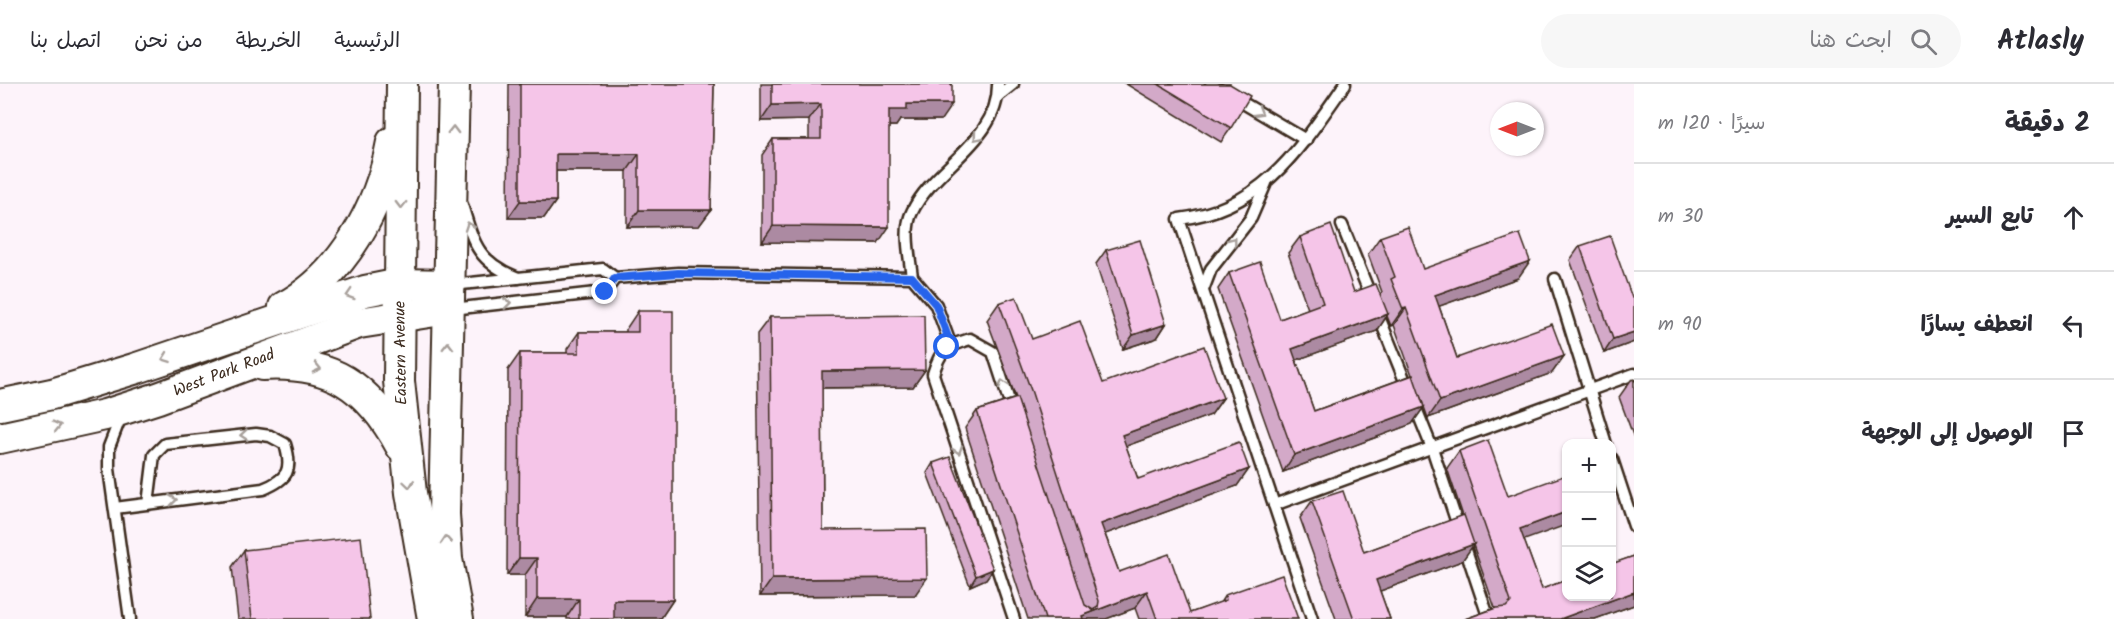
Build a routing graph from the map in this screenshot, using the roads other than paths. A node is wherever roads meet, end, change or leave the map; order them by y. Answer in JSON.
{"nodes":[{"id":1,"x":454,"y":84,"type":"edge"},
{"id":2,"x":998,"y":84,"type":"edge"},
{"id":3,"x":1013,"y":84,"type":"edge"},
{"id":4,"x":1211,"y":84,"type":"edge"},
{"id":5,"x":1345,"y":84,"type":"edge"},
{"id":6,"x":402,"y":87,"type":"edge"},
{"id":7,"x":998,"y":96,"type":"junction"},
{"id":8,"x":1306,"y":140,"type":"junction"},
{"id":9,"x":453,"y":174,"type":"junction"},
{"id":10,"x":1267,"y":182,"type":"junction"},
{"id":11,"x":1342,"y":225,"type":"dead end"},
{"id":12,"x":912,"y":277,"type":"junction"},
{"id":13,"x":615,"y":278,"type":"junction"},
{"id":14,"x":521,"y":279,"type":"junction"},
{"id":15,"x":1555,"y":279,"type":"dead end"},
{"id":16,"x":400,"y":284,"type":"junction"},
{"id":17,"x":1203,"y":290,"type":"junction"},
{"id":18,"x":449,"y":297,"type":"junction"},
{"id":19,"x":399,"y":315,"type":"junction"},
{"id":20,"x":233,"y":334,"type":"junction"},
{"id":21,"x":951,"y":345,"type":"junction"},
{"id":22,"x":238,"y":367,"type":"junction"},
{"id":23,"x":1634,"y":374,"type":"edge"},
{"id":24,"x":1589,"y":391,"type":"junction"},
{"id":25,"x":0,"y":405,"type":"edge"},
{"id":26,"x":123,"y":409,"type":"junction"},
{"id":27,"x":1018,"y":430,"type":"edge"},
{"id":28,"x":0,"y":438,"type":"edge"},
{"id":29,"x":1604,"y":439,"type":"edge"},
{"id":30,"x":1432,"y":448,"type":"junction"},
{"id":31,"x":405,"y":454,"type":"junction"},
{"id":32,"x":1616,"y":474,"type":"edge"},
{"id":33,"x":148,"y":504,"type":"junction"},
{"id":34,"x":1275,"y":505,"type":"junction"},
{"id":35,"x":115,"y":508,"type":"junction"},
{"id":36,"x":1634,"y":526,"type":"edge"},
{"id":37,"x":451,"y":584,"type":"junction"},
{"id":38,"x":130,"y":619,"type":"edge"},
{"id":39,"x":433,"y":619,"type":"edge"},
{"id":40,"x":458,"y":619,"type":"edge"},
{"id":41,"x":468,"y":619,"type":"edge"},
{"id":42,"x":1014,"y":619,"type":"edge"},
{"id":43,"x":1312,"y":619,"type":"edge"},
{"id":44,"x":1490,"y":619,"type":"edge"}],
"edges":[{"from":9,"to":1,"type":"main road","one_way":true},
{"from":2,"to":7,"type":"lane"},
{"from":3,"to":7,"type":"lane"},
{"from":4,"to":8,"type":"lane","one_way":true},
{"from":5,"to":8,"type":"lane"},
{"from":6,"to":16,"type":"main road","name":"Eastern Avenue","one_way":true},
{"from":6,"to":20,"type":"main road"},
{"from":7,"to":12,"type":"lane","one_way":true},
{"from":8,"to":10,"type":"lane"},
{"from":14,"to":9,"type":"lane","one_way":true},
{"from":9,"to":18,"type":"main road"},
{"from":17,"to":10,"type":"lane","one_way":true},
{"from":10,"to":17,"type":"lane"},
{"from":11,"to":30,"type":"lane"},
{"from":12,"to":13,"type":"lane"},
{"from":12,"to":21,"type":"lane"},
{"from":13,"to":14,"type":"lane"},
{"from":18,"to":13,"type":"lane","one_way":true},
{"from":14,"to":18,"type":"lane"},
{"from":15,"to":24,"type":"lane"},
{"from":16,"to":18,"type":"main road","name":"West Park Road"},
{"from":16,"to":19,"type":"main road","name":"Eastern Avenue"},
{"from":16,"to":20,"type":"main road","name":"West Park Road","one_way":true},
{"from":17,"to":34,"type":"lane"},
{"from":18,"to":19,"type":"main road","name":"West Park Road"},
{"from":37,"to":18,"type":"main road","one_way":true},
{"from":19,"to":22,"type":"main road","name":"West Park Road"},
{"from":19,"to":31,"type":"main road","name":"Eastern Avenue"},
{"from":20,"to":25,"type":"main road","name":"West Park Road","one_way":true},
{"from":27,"to":21,"type":"lane","one_way":true},
{"from":21,"to":42,"type":"lane","one_way":true},
{"from":22,"to":26,"type":"main road","name":"West Park Road"},
{"from":22,"to":31,"type":"main road","one_way":true},
{"from":23,"to":24,"type":"lane"},
{"from":24,"to":29,"type":"lane"},
{"from":24,"to":30,"type":"lane"},
{"from":28,"to":26,"type":"main road","name":"West Park Road","one_way":true},
{"from":26,"to":35,"type":"lane"},
{"from":30,"to":34,"type":"lane"},
{"from":30,"to":44,"type":"lane"},
{"from":31,"to":39,"type":"main road","name":"Eastern Avenue","one_way":true},
{"from":32,"to":36,"type":"lane"},
{"from":33,"to":33,"type":"lane","one_way":true},
{"from":33,"to":35,"type":"lane"},
{"from":34,"to":43,"type":"lane"},
{"from":35,"to":38,"type":"lane"},
{"from":37,"to":40,"type":"main road"},
{"from":37,"to":41,"type":"main road"}]}
